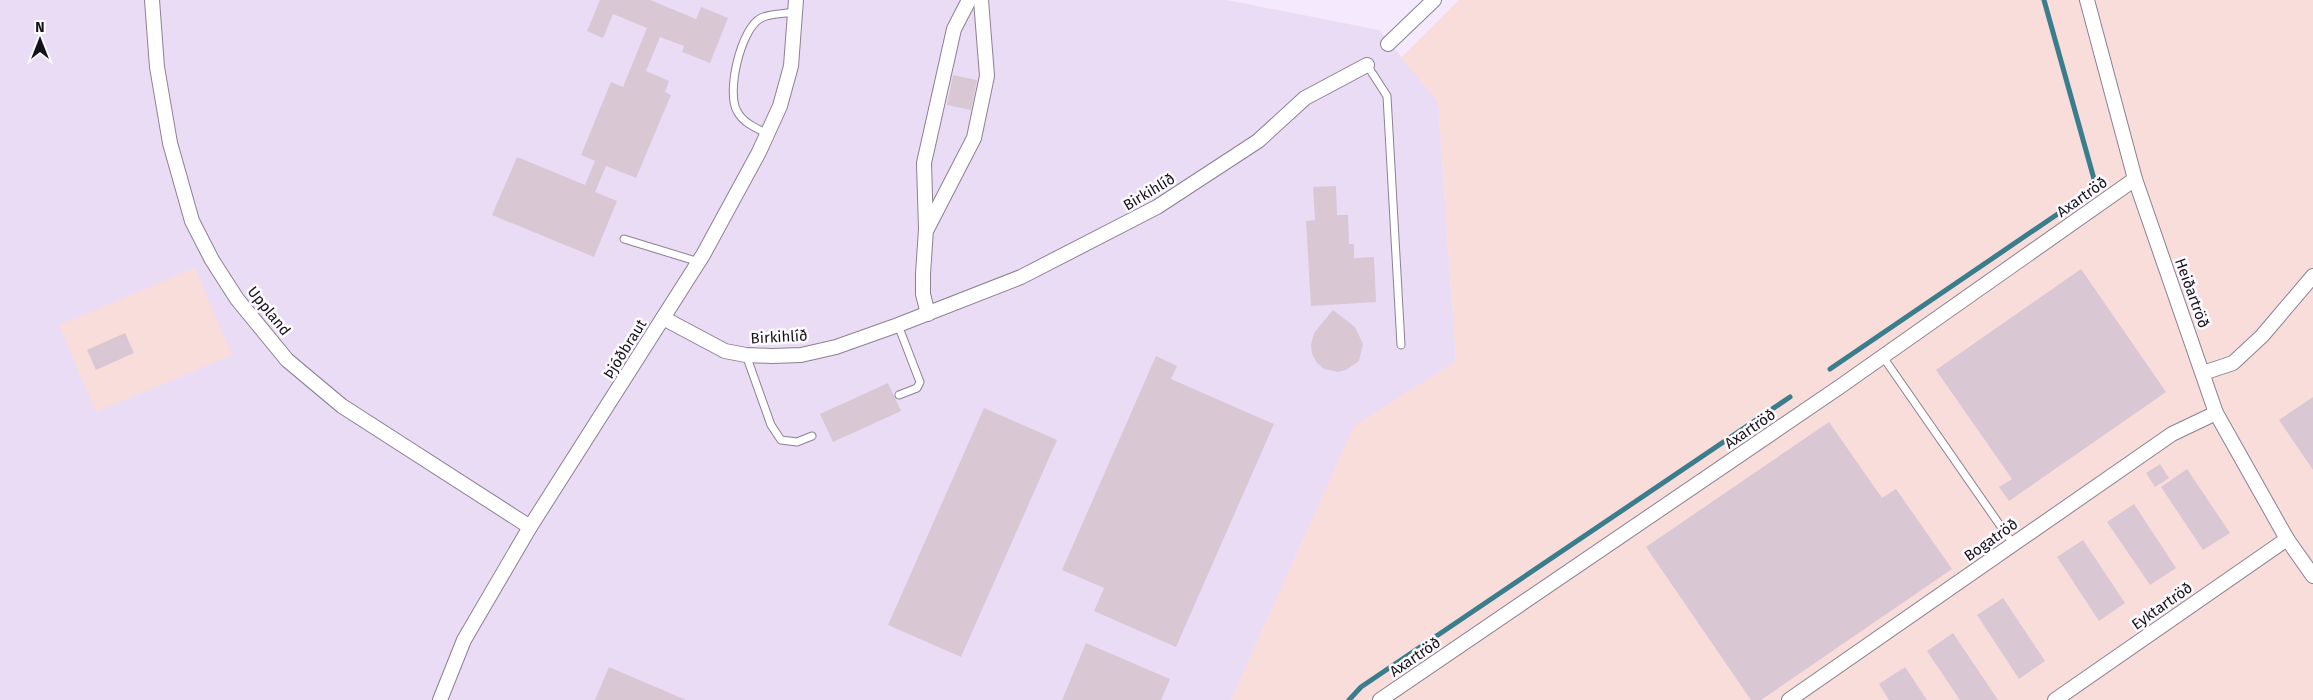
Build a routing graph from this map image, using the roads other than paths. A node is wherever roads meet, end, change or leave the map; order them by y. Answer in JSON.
{"nodes":[{"id":1,"x":152,"y":0,"type":"edge"},
{"id":2,"x":969,"y":0,"type":"edge"},
{"id":3,"x":981,"y":0,"type":"edge"},
{"id":4,"x":1434,"y":0,"type":"edge"},
{"id":5,"x":2087,"y":0,"type":"edge"},
{"id":6,"x":796,"y":6,"type":"edge"},
{"id":7,"x":1388,"y":44,"type":"dead end"},
{"id":8,"x":1367,"y":65,"type":"joint"},
{"id":9,"x":768,"y":134,"type":"junction"},
{"id":10,"x":2134,"y":179,"type":"junction"},
{"id":11,"x":926,"y":229,"type":"junction"},
{"id":12,"x":624,"y":239,"type":"dead end"},
{"id":13,"x":698,"y":262,"type":"junction"},
{"id":14,"x":2313,"y":276,"type":"edge"},
{"id":15,"x":928,"y":314,"type":"junction"},
{"id":16,"x":663,"y":318,"type":"junction"},
{"id":17,"x":898,"y":325,"type":"junction"},
{"id":18,"x":1401,"y":345,"type":"dead end"},
{"id":19,"x":746,"y":355,"type":"junction"},
{"id":20,"x":1883,"y":357,"type":"junction"},
{"id":21,"x":2203,"y":373,"type":"junction"},
{"id":22,"x":900,"y":395,"type":"dead end"},
{"id":23,"x":2216,"y":413,"type":"junction"},
{"id":24,"x":812,"y":436,"type":"dead end"},
{"id":25,"x":530,"y":527,"type":"junction"},
{"id":26,"x":2287,"y":539,"type":"junction"},
{"id":27,"x":2013,"y":544,"type":"junction"},
{"id":28,"x":2313,"y":576,"type":"edge"},
{"id":29,"x":440,"y":700,"type":"edge"},
{"id":30,"x":1380,"y":700,"type":"edge"},
{"id":31,"x":1789,"y":700,"type":"edge"},
{"id":32,"x":2055,"y":700,"type":"edge"}],
"edges":[{"from":1,"to":25,"type":"street","name":"Uppland"},
{"from":2,"to":11,"type":"street"},
{"from":3,"to":11,"type":"street"},
{"from":4,"to":7,"type":"street"},
{"from":5,"to":10,"type":"street","name":"Heiðartröð"},
{"from":6,"to":9,"type":"street","name":"Þjóðbraut"},
{"from":6,"to":9,"type":"lane"},
{"from":8,"to":15,"type":"street","name":"Birkihlíð"},
{"from":8,"to":18,"type":"lane"},
{"from":9,"to":13,"type":"street","name":"Þjóðbraut"},
{"from":10,"to":20,"type":"street","name":"Axartröð"},
{"from":10,"to":21,"type":"street","name":"Heiðartröð"},
{"from":11,"to":15,"type":"street"},
{"from":12,"to":13,"type":"lane"},
{"from":13,"to":16,"type":"street","name":"Þjóðbraut"},
{"from":14,"to":21,"type":"street"},
{"from":15,"to":17,"type":"street","name":"Birkihlíð"},
{"from":16,"to":19,"type":"street","name":"Birkihlíð"},
{"from":16,"to":25,"type":"street","name":"Þjóðbraut"},
{"from":17,"to":19,"type":"street","name":"Birkihlíð"},
{"from":17,"to":22,"type":"lane"},
{"from":19,"to":24,"type":"lane"},
{"from":20,"to":27,"type":"lane"},
{"from":20,"to":30,"type":"street","name":"Axartröð"},
{"from":21,"to":23,"type":"street","name":"Heiðartröð"},
{"from":23,"to":26,"type":"street","name":"Heiðartröð"},
{"from":23,"to":27,"type":"street","name":"Bogatröð"},
{"from":25,"to":29,"type":"street","name":"Þjóðbraut"},
{"from":26,"to":28,"type":"street","name":"Heiðartröð"},
{"from":26,"to":32,"type":"street","name":"Eyktartröð"},
{"from":27,"to":31,"type":"street","name":"Bogatröð"}]}
